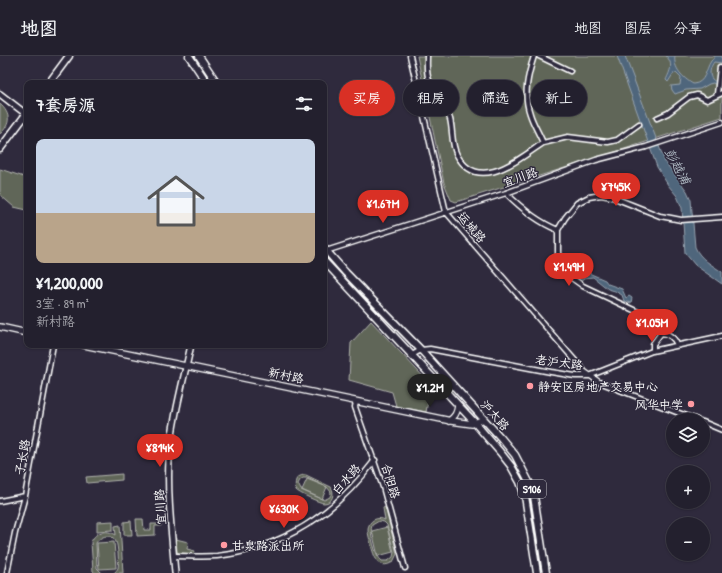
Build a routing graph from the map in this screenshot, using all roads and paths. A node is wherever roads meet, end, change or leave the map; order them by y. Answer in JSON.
{"nodes":[{"id":1,"x":68,"y":56,"type":"edge"},
{"id":2,"x":74,"y":56,"type":"edge"},
{"id":3,"x":189,"y":56,"type":"edge"},
{"id":4,"x":199,"y":56,"type":"edge"},
{"id":5,"x":410,"y":56,"type":"edge"},
{"id":6,"x":428,"y":56,"type":"edge"},
{"id":7,"x":534,"y":56,"type":"edge"},
{"id":8,"x":539,"y":56,"type":"edge"},
{"id":9,"x":719,"y":66,"type":"edge"},
{"id":10,"x":570,"y":72,"type":"dead end"},
{"id":11,"x":51,"y":80,"type":"edge"},
{"id":12,"x":56,"y":80,"type":"edge"},
{"id":13,"x":205,"y":80,"type":"edge"},
{"id":14,"x":215,"y":80,"type":"edge"},
{"id":15,"x":0,"y":94,"type":"edge"},
{"id":16,"x":720,"y":94,"type":"edge"},
{"id":17,"x":24,"y":113,"type":"edge"},
{"id":18,"x":657,"y":118,"type":"dead end"},
{"id":19,"x":24,"y":119,"type":"edge"},
{"id":20,"x":24,"y":120,"type":"edge"},
{"id":21,"x":722,"y":122,"type":"edge"},
{"id":22,"x":639,"y":124,"type":"dead end"},
{"id":23,"x":543,"y":143,"type":"junction"},
{"id":24,"x":0,"y":149,"type":"edge"},
{"id":25,"x":0,"y":156,"type":"edge"},
{"id":26,"x":506,"y":193,"type":"junction"},
{"id":27,"x":446,"y":212,"type":"junction"},
{"id":28,"x":722,"y":217,"type":"edge"},
{"id":29,"x":558,"y":230,"type":"junction"},
{"id":30,"x":327,"y":250,"type":"edge"},
{"id":31,"x":327,"y":253,"type":"edge"},
{"id":32,"x":327,"y":264,"type":"edge"},
{"id":33,"x":0,"y":327,"type":"edge"},
{"id":34,"x":24,"y":332,"type":"edge"},
{"id":35,"x":661,"y":334,"type":"junction"},
{"id":36,"x":722,"y":336,"type":"edge"},
{"id":37,"x":677,"y":345,"type":"junction"},
{"id":38,"x":52,"y":348,"type":"edge"},
{"id":39,"x":99,"y":348,"type":"edge"},
{"id":40,"x":190,"y":348,"type":"edge"},
{"id":41,"x":421,"y":350,"type":"junction"},
{"id":42,"x":653,"y":351,"type":"junction"},
{"id":43,"x":412,"y":355,"type":"junction"},
{"id":44,"x":186,"y":366,"type":"junction"},
{"id":45,"x":589,"y":376,"type":"junction"},
{"id":46,"x":356,"y":402,"type":"junction"},
{"id":47,"x":458,"y":406,"type":"junction"},
{"id":48,"x":679,"y":413,"type":"edge"},
{"id":49,"x":484,"y":419,"type":"junction"},
{"id":50,"x":449,"y":420,"type":"junction"},
{"id":51,"x":475,"y":423,"type":"junction"},
{"id":52,"x":710,"y":425,"type":"edge"},
{"id":53,"x":722,"y":430,"type":"edge"},
{"id":54,"x":375,"y":460,"type":"junction"},
{"id":55,"x":25,"y":496,"type":"junction"},
{"id":56,"x":0,"y":501,"type":"edge"},
{"id":57,"x":174,"y":556,"type":"junction"},
{"id":58,"x":404,"y":568,"type":"dead end"},
{"id":59,"x":8,"y":573,"type":"edge"},
{"id":60,"x":175,"y":573,"type":"edge"},
{"id":61,"x":537,"y":573,"type":"edge"},
{"id":62,"x":546,"y":573,"type":"edge"}],
"edges":[{"from":1,"to":11,"type":"main road"},
{"from":2,"to":12,"type":"main road"},
{"from":3,"to":13,"type":"main road"},
{"from":4,"to":14,"type":"main road"},
{"from":5,"to":27,"type":"street","name":"运城路"},
{"from":6,"to":23,"type":"street"},
{"from":7,"to":23,"type":"street"},
{"from":8,"to":10,"type":"street"},
{"from":9,"to":16,"type":"street"},
{"from":15,"to":17,"type":"street"},
{"from":16,"to":18,"type":"street"},
{"from":19,"to":24,"type":"main road"},
{"from":20,"to":25,"type":"main road"},
{"from":21,"to":26,"type":"street","name":"宜川路"},
{"from":22,"to":23,"type":"street"},
{"from":26,"to":27,"type":"street","name":"宜川路"},
{"from":26,"to":29,"type":"street"},
{"from":27,"to":30,"type":"street","name":"宜川路"},
{"from":27,"to":45,"type":"street","name":"运城路"},
{"from":28,"to":29,"type":"street"},
{"from":29,"to":35,"type":"street"},
{"from":31,"to":41,"type":"main road","name":"沪太路","number":"S106"},
{"from":32,"to":43,"type":"main road","name":"沪太路","number":"S106"},
{"from":33,"to":34,"type":"main road"},
{"from":35,"to":37,"type":"street"},
{"from":35,"to":42,"type":"street"},
{"from":36,"to":37,"type":"street"},
{"from":37,"to":42,"type":"street"},
{"from":38,"to":55,"type":"street","name":"子长路"},
{"from":39,"to":44,"type":"main road","name":"新村路"},
{"from":40,"to":44,"type":"street","name":"宜川路"},
{"from":41,"to":43,"type":"street"},
{"from":41,"to":45,"type":"street","name":"老沪太路"},
{"from":41,"to":49,"type":"main road","name":"沪太路","number":"S106"},
{"from":42,"to":45,"type":"street"},
{"from":43,"to":47,"type":"main road","name":"沪太路","number":"S106"},
{"from":44,"to":46,"type":"main road","name":"新村路"},
{"from":44,"to":57,"type":"street","name":"宜川路"},
{"from":45,"to":48,"type":"street","name":"老沪太路"},
{"from":46,"to":50,"type":"main road","name":"新村路"},
{"from":46,"to":54,"type":"street","name":"合阳路"},
{"from":47,"to":50,"type":"main road"},
{"from":47,"to":51,"type":"main road","name":"沪太路","number":"S106"},
{"from":49,"to":51,"type":"main road","name":"新村路"},
{"from":49,"to":62,"type":"main road","name":"沪太路","number":"S106"},
{"from":50,"to":51,"type":"main road","name":"新村路"},
{"from":51,"to":61,"type":"main road","name":"沪太路","number":"S106"},
{"from":52,"to":53,"type":"street"},
{"from":54,"to":57,"type":"street","name":"白水路"},
{"from":54,"to":58,"type":"street","name":"合阳路"},
{"from":55,"to":56,"type":"street"},
{"from":55,"to":59,"type":"street","name":"子长路"},
{"from":57,"to":60,"type":"street","name":"宜川路"}]}
